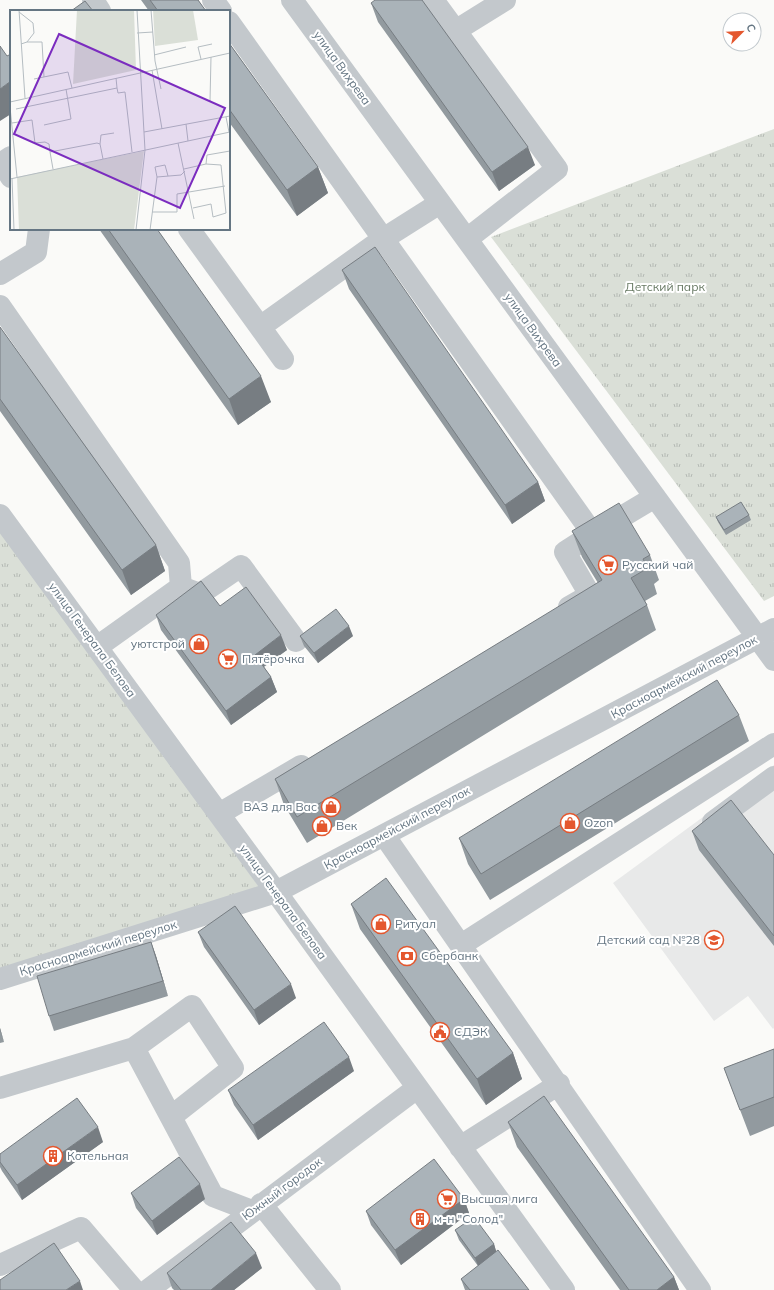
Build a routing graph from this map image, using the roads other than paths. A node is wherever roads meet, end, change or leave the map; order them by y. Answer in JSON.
{"nodes":[{"id":1,"x":93,"y":0,"type":"edge"},
{"id":2,"x":213,"y":0,"type":"edge"},
{"id":3,"x":292,"y":0,"type":"edge"},
{"id":4,"x":433,"y":0,"type":"edge"},
{"id":5,"x":505,"y":0,"type":"edge"},
{"id":6,"x":99,"y":10,"type":"edge"},
{"id":7,"x":220,"y":10,"type":"edge"},
{"id":8,"x":230,"y":23,"type":"edge"},
{"id":9,"x":456,"y":31,"type":"junction"},
{"id":10,"x":10,"y":158,"type":"edge"},
{"id":11,"x":10,"y":175,"type":"edge"},
{"id":12,"x":440,"y":203,"type":"junction"},
{"id":13,"x":39,"y":230,"type":"edge"},
{"id":14,"x":190,"y":230,"type":"edge"},
{"id":15,"x":383,"y":239,"type":"junction"},
{"id":16,"x":467,"y":240,"type":"junction"},
{"id":17,"x":0,"y":274,"type":"edge"},
{"id":18,"x":0,"y":306,"type":"edge"},
{"id":19,"x":260,"y":327,"type":"junction"},
{"id":20,"x":282,"y":359,"type":"dead end"},
{"id":21,"x":655,"y":497,"type":"junction"},
{"id":22,"x":0,"y":515,"type":"edge"},
{"id":23,"x":593,"y":534,"type":"junction"},
{"id":24,"x":181,"y":587,"type":"junction"},
{"id":25,"x":548,"y":619,"type":"edge"},
{"id":26,"x":766,"y":634,"type":"edge"},
{"id":27,"x":296,"y":642,"type":"dead end"},
{"id":28,"x":97,"y":647,"type":"junction"},
{"id":29,"x":774,"y":660,"type":"edge"},
{"id":30,"x":774,"y":744,"type":"edge"},
{"id":31,"x":315,"y":757,"type":"edge"},
{"id":32,"x":774,"y":777,"type":"edge"},
{"id":33,"x":219,"y":814,"type":"junction"},
{"id":34,"x":713,"y":822,"type":"edge"},
{"id":35,"x":384,"y":835,"type":"junction"},
{"id":36,"x":276,"y":892,"type":"junction"},
{"id":37,"x":461,"y":945,"type":"junction"},
{"id":38,"x":0,"y":979,"type":"edge"},
{"id":39,"x":134,"y":1048,"type":"junction"},
{"id":40,"x":559,"y":1084,"type":"junction"},
{"id":41,"x":0,"y":1088,"type":"edge"},
{"id":42,"x":417,"y":1088,"type":"junction"},
{"id":43,"x":172,"y":1116,"type":"junction"},
{"id":44,"x":460,"y":1147,"type":"junction"},
{"id":45,"x":257,"y":1207,"type":"junction"},
{"id":46,"x":0,"y":1265,"type":"edge"},
{"id":47,"x":134,"y":1290,"type":"edge"},
{"id":48,"x":148,"y":1290,"type":"edge"},
{"id":49,"x":330,"y":1290,"type":"edge"},
{"id":50,"x":564,"y":1290,"type":"edge"},
{"id":51,"x":700,"y":1290,"type":"edge"}],
"edges":[{"from":1,"to":6,"type":"street"},
{"from":2,"to":7,"type":"street"},
{"from":3,"to":12,"type":"street","name":"улица Вихрева"},
{"from":4,"to":9,"type":"street"},
{"from":5,"to":9,"type":"street"},
{"from":8,"to":15,"type":"street"},
{"from":9,"to":16,"type":"street"},
{"from":10,"to":11,"type":"street"},
{"from":12,"to":15,"type":"street"},
{"from":12,"to":16,"type":"street","name":"улица Вихрева"},
{"from":13,"to":17,"type":"street"},
{"from":14,"to":19,"type":"street"},
{"from":15,"to":19,"type":"street"},
{"from":15,"to":23,"type":"street"},
{"from":16,"to":21,"type":"street","name":"улица Вихрева"},
{"from":18,"to":24,"type":"street"},
{"from":19,"to":20,"type":"street"},
{"from":21,"to":23,"type":"street"},
{"from":21,"to":26,"type":"street","name":"улица Вихрева"},
{"from":22,"to":28,"type":"street","name":"улица Генерала Белова"},
{"from":23,"to":25,"type":"street"},
{"from":24,"to":27,"type":"street"},
{"from":24,"to":28,"type":"street"},
{"from":26,"to":29,"type":"street","name":"улица Вихрева"},
{"from":26,"to":35,"type":"street","name":"Красноармейский переулок"},
{"from":28,"to":33,"type":"street","name":"улица Генерала Белова"},
{"from":30,"to":37,"type":"street"},
{"from":31,"to":33,"type":"street"},
{"from":32,"to":34,"type":"street"},
{"from":33,"to":36,"type":"street","name":"улица Генерала Белова"},
{"from":35,"to":36,"type":"street","name":"Красноармейский переулок"},
{"from":35,"to":37,"type":"street"},
{"from":36,"to":38,"type":"street","name":"Красноармейский переулок"},
{"from":36,"to":42,"type":"street","name":"улица Генерала Белова"},
{"from":37,"to":40,"type":"street"},
{"from":39,"to":41,"type":"street"},
{"from":39,"to":43,"type":"street"},
{"from":39,"to":43,"type":"street"},
{"from":40,"to":44,"type":"street"},
{"from":40,"to":51,"type":"street"},
{"from":42,"to":44,"type":"street","name":"улица Генерала Белова"},
{"from":42,"to":45,"type":"street","name":"Южный городок"},
{"from":43,"to":45,"type":"street"},
{"from":44,"to":50,"type":"street","name":"улица Генерала Белова"},
{"from":45,"to":48,"type":"street","name":"Южный городок"},
{"from":45,"to":49,"type":"street"},
{"from":46,"to":47,"type":"street"}]}
